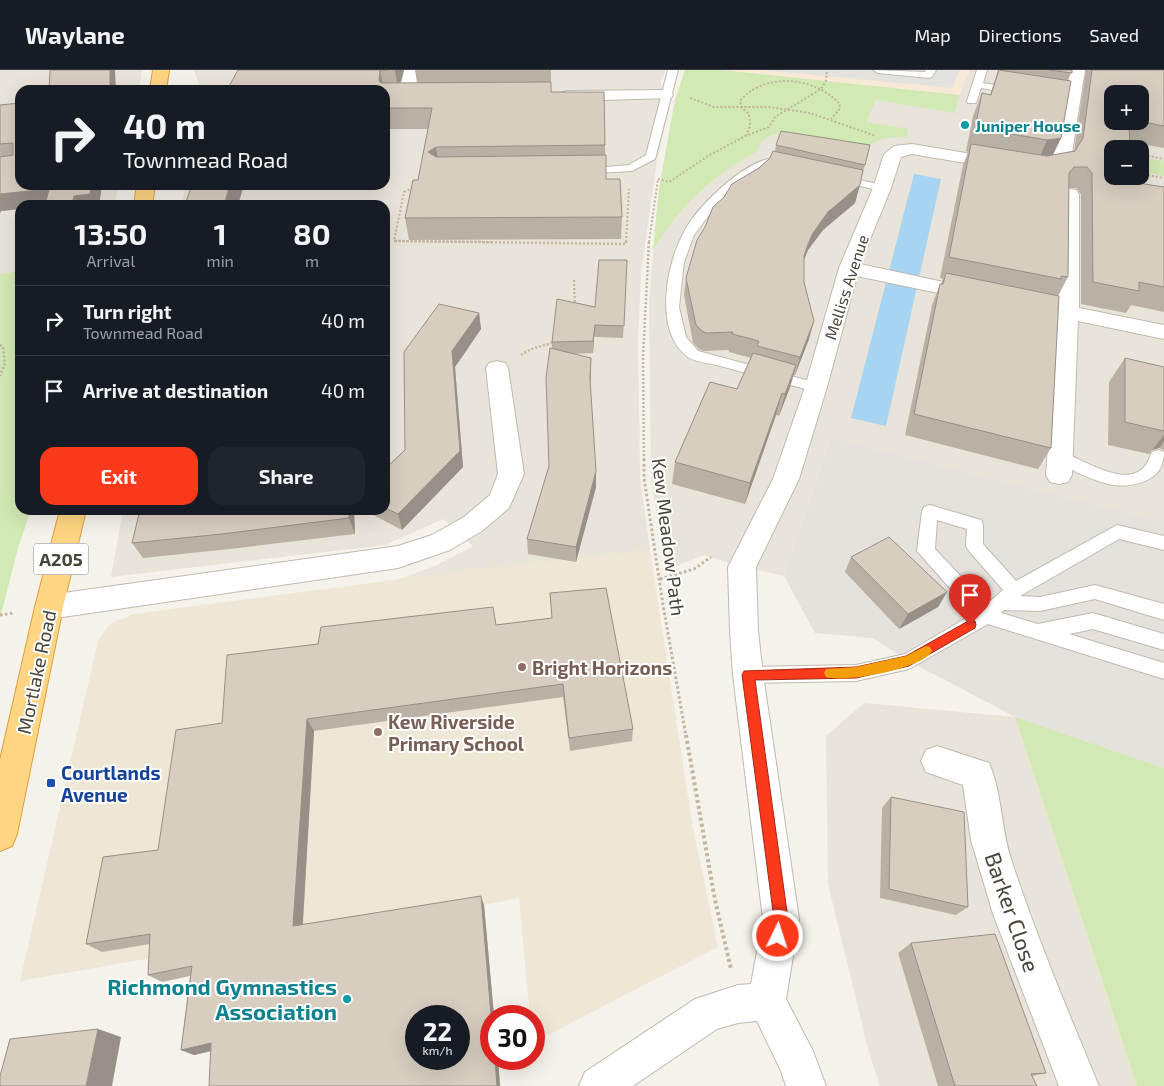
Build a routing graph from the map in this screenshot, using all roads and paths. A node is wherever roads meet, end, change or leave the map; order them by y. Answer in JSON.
{"nodes":[{"id":1,"x":161,"y":70,"type":"edge"},
{"id":2,"x":412,"y":70,"type":"edge"},
{"id":3,"x":673,"y":70,"type":"edge"},
{"id":4,"x":827,"y":70,"type":"edge"},
{"id":5,"x":878,"y":70,"type":"edge"},
{"id":6,"x":931,"y":70,"type":"edge"},
{"id":7,"x":982,"y":70,"type":"edge"},
{"id":8,"x":1077,"y":70,"type":"edge"},
{"id":9,"x":159,"y":85,"type":"edge"},
{"id":10,"x":978,"y":85,"type":"junction"},
{"id":11,"x":822,"y":89,"type":"junction"},
{"id":12,"x":1026,"y":93,"type":"edge"},
{"id":13,"x":556,"y":96,"type":"edge"},
{"id":14,"x":665,"y":96,"type":"junction"},
{"id":15,"x":427,"y":97,"type":"edge"},
{"id":16,"x":972,"y":101,"type":"dead end"},
{"id":17,"x":742,"y":108,"type":"junction"},
{"id":18,"x":787,"y":109,"type":"junction"},
{"id":19,"x":831,"y":119,"type":"junction"},
{"id":20,"x":745,"y":136,"type":"junction"},
{"id":21,"x":900,"y":150,"type":"junction"},
{"id":22,"x":1149,"y":156,"type":"edge"},
{"id":23,"x":1164,"y":159,"type":"edge"},
{"id":24,"x":795,"y":168,"type":"edge"},
{"id":25,"x":627,"y":169,"type":"junction"},
{"id":26,"x":570,"y":172,"type":"edge"},
{"id":27,"x":659,"y":172,"type":"dead end"},
{"id":28,"x":822,"y":175,"type":"edge"},
{"id":29,"x":1149,"y":176,"type":"edge"},
{"id":30,"x":1164,"y":178,"type":"edge"},
{"id":31,"x":658,"y":179,"type":"junction"},
{"id":32,"x":420,"y":184,"type":"edge"},
{"id":33,"x":882,"y":188,"type":"junction"},
{"id":34,"x":1070,"y":194,"type":"edge"},
{"id":35,"x":849,"y":268,"type":"junction"},
{"id":36,"x":574,"y":280,"type":"dead end"},
{"id":37,"x":575,"y":311,"type":"edge"},
{"id":38,"x":1068,"y":313,"type":"junction"},
{"id":39,"x":1164,"y":332,"type":"edge"},
{"id":40,"x":562,"y":340,"type":"edge"},
{"id":41,"x":0,"y":345,"type":"edge"},
{"id":42,"x":497,"y":368,"type":"joint"},
{"id":43,"x":0,"y":376,"type":"edge"},
{"id":44,"x":816,"y":387,"type":"junction"},
{"id":45,"x":1158,"y":456,"type":"dead end"},
{"id":46,"x":1060,"y":466,"type":"joint"},
{"id":47,"x":72,"y":515,"type":"edge"},
{"id":48,"x":754,"y":542,"type":"junction"},
{"id":49,"x":1164,"y":543,"type":"edge"},
{"id":50,"x":660,"y":579,"type":"junction"},
{"id":51,"x":1008,"y":597,"type":"junction"},
{"id":52,"x":49,"y":607,"type":"junction"},
{"id":53,"x":1164,"y":612,"type":"edge"},
{"id":54,"x":986,"y":616,"type":"junction"},
{"id":55,"x":1035,"y":632,"type":"junction"},
{"id":56,"x":1164,"y":642,"type":"edge"},
{"id":57,"x":1164,"y":671,"type":"edge"},
{"id":58,"x":748,"y":675,"type":"junction"},
{"id":59,"x":937,"y":761,"type":"dead end"},
{"id":60,"x":0,"y":834,"type":"edge"},
{"id":61,"x":753,"y":1002,"type":"junction"},
{"id":62,"x":599,"y":1086,"type":"edge"},
{"id":63,"x":806,"y":1086,"type":"edge"},
{"id":64,"x":1079,"y":1086,"type":"edge"}],
"edges":[{"from":1,"to":9,"type":"highway"},
{"from":2,"to":15,"type":"street"},
{"from":3,"to":14,"type":"lane"},
{"from":4,"to":11,"type":"path"},
{"from":5,"to":6,"type":"lane"},
{"from":7,"to":10,"type":"lane"},
{"from":8,"to":21,"type":"street"},
{"from":10,"to":12,"type":"lane"},
{"from":10,"to":16,"type":"lane"},
{"from":11,"to":17,"type":"path"},
{"from":11,"to":18,"type":"path"},
{"from":11,"to":19,"type":"path"},
{"from":13,"to":14,"type":"street"},
{"from":14,"to":17,"type":"path"},
{"from":14,"to":25,"type":"lane"},
{"from":17,"to":18,"type":"path"},
{"from":17,"to":20,"type":"path"},
{"from":18,"to":19,"type":"path"},
{"from":18,"to":20,"type":"path"},
{"from":19,"to":21,"type":"path"},
{"from":20,"to":31,"type":"path"},
{"from":21,"to":33,"type":"street","name":"Melliss Avenue"},
{"from":22,"to":23,"type":"path"},
{"from":24,"to":44,"type":"lane"},
{"from":25,"to":26,"type":"lane"},
{"from":25,"to":32,"type":"path"},
{"from":27,"to":31,"type":"path","name":"Kew Meadow Path"},
{"from":28,"to":33,"type":"lane"},
{"from":29,"to":30,"type":"path"},
{"from":31,"to":50,"type":"path","name":"Kew Meadow Path"},
{"from":33,"to":35,"type":"street","name":"Melliss Avenue"},
{"from":34,"to":38,"type":"street"},
{"from":35,"to":38,"type":"street"},
{"from":35,"to":44,"type":"street","name":"Melliss Avenue"},
{"from":36,"to":37,"type":"path"},
{"from":38,"to":39,"type":"street"},
{"from":38,"to":46,"type":"street"},
{"from":40,"to":42,"type":"path"},
{"from":41,"to":43,"type":"path"},
{"from":42,"to":52,"type":"street"},
{"from":44,"to":48,"type":"street","name":"Melliss Avenue"},
{"from":45,"to":46,"type":"lane"},
{"from":47,"to":52,"type":"highway","name":"Mortlake Road","number":"A205"},
{"from":48,"to":50,"type":"path"},
{"from":48,"to":58,"type":"street","name":"Melliss Avenue"},
{"from":49,"to":51,"type":"lane"},
{"from":50,"to":61,"type":"path","name":"Kew Meadow Path"},
{"from":51,"to":53,"type":"lane"},
{"from":51,"to":54,"type":"lane"},
{"from":51,"to":54,"type":"lane"},
{"from":52,"to":60,"type":"highway","name":"Mortlake Road","number":"A205"},
{"from":54,"to":55,"type":"lane"},
{"from":54,"to":58,"type":"lane"},
{"from":55,"to":56,"type":"lane"},
{"from":55,"to":57,"type":"lane"},
{"from":58,"to":61,"type":"street","name":"Melliss Avenue"},
{"from":59,"to":64,"type":"street","name":"Barker Close"},
{"from":61,"to":62,"type":"street"},
{"from":61,"to":63,"type":"street"}]}
